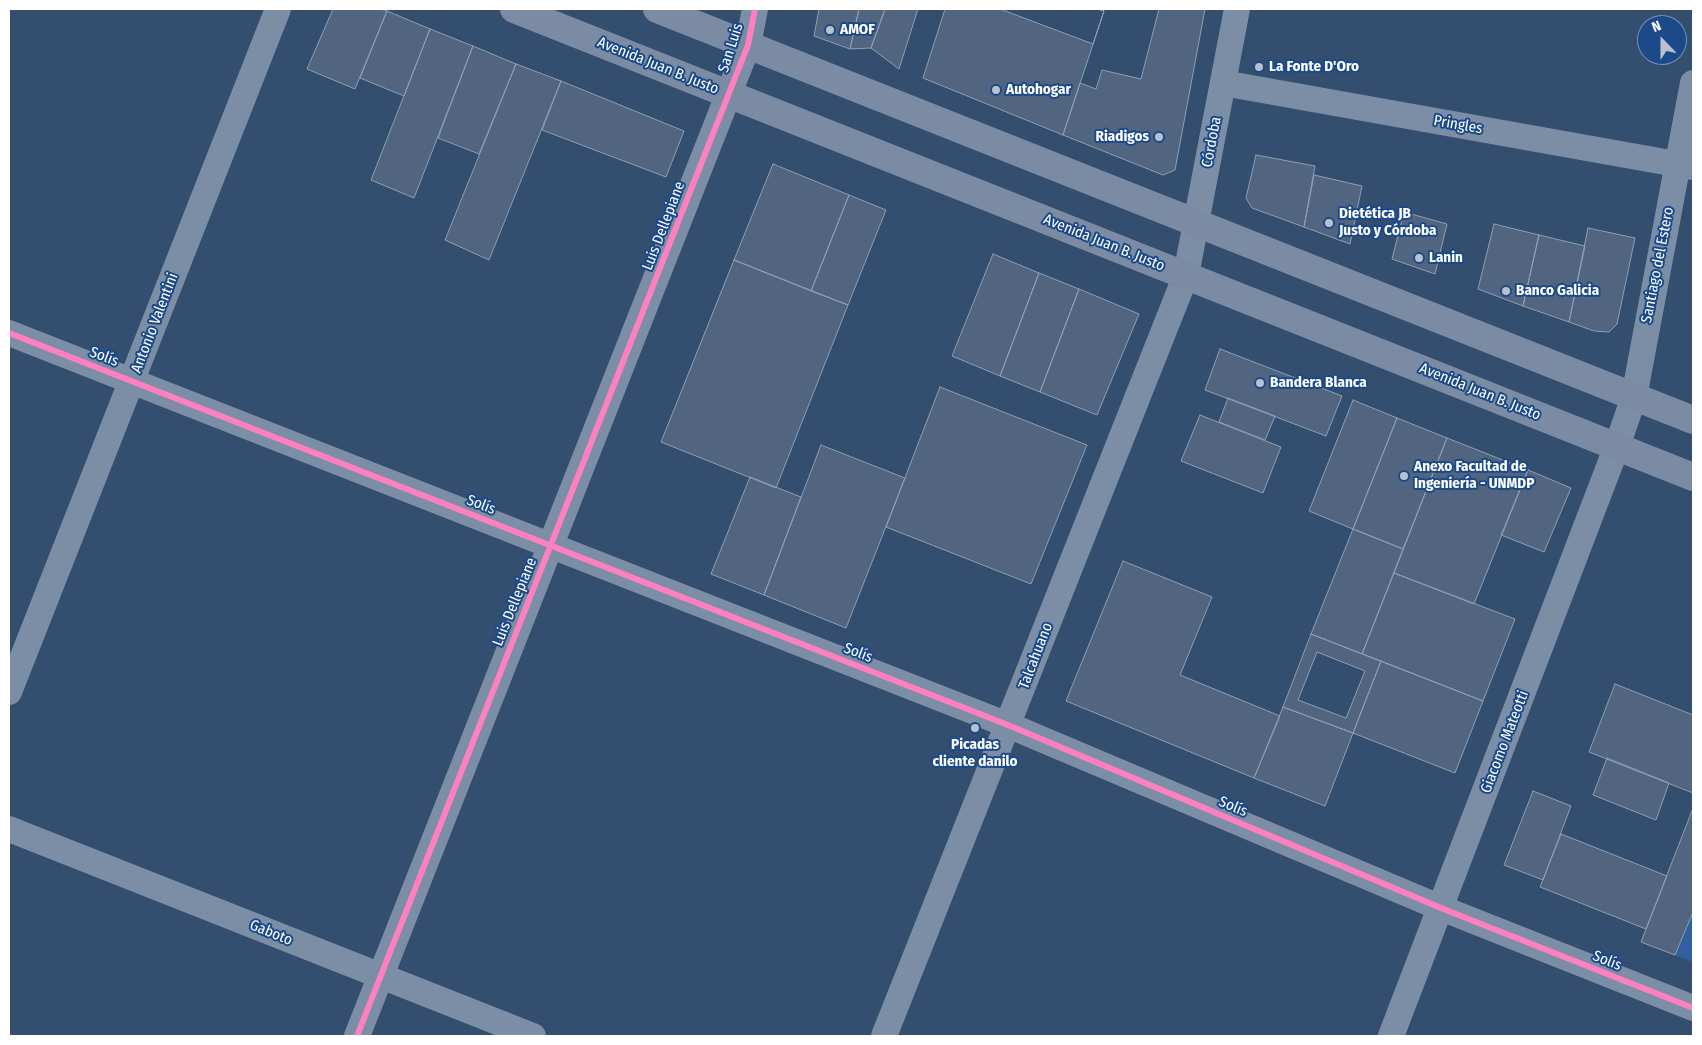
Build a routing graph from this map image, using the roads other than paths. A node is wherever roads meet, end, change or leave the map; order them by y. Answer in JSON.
{"nodes":[{"id":1,"x":278,"y":9,"type":"edge"},
{"id":2,"x":514,"y":9,"type":"edge"},
{"id":3,"x":657,"y":9,"type":"edge"},
{"id":4,"x":755,"y":9,"type":"edge"},
{"id":5,"x":1238,"y":9,"type":"edge"},
{"id":6,"x":748,"y":45,"type":"junction"},
{"id":7,"x":1223,"y":83,"type":"junction"},
{"id":8,"x":1693,"y":83,"type":"edge"},
{"id":9,"x":729,"y":94,"type":"junction"},
{"id":10,"x":1685,"y":165,"type":"edge"},
{"id":11,"x":1197,"y":223,"type":"junction"},
{"id":12,"x":1186,"y":275,"type":"junction"},
{"id":13,"x":9,"y":333,"type":"edge"},
{"id":14,"x":132,"y":381,"type":"junction"},
{"id":15,"x":1634,"y":396,"type":"junction"},
{"id":16,"x":1693,"y":420,"type":"edge"},
{"id":17,"x":1617,"y":446,"type":"junction"},
{"id":18,"x":1693,"y":477,"type":"edge"},
{"id":19,"x":551,"y":546,"type":"junction"},
{"id":20,"x":9,"y":692,"type":"edge"},
{"id":21,"x":1008,"y":725,"type":"junction"},
{"id":22,"x":9,"y":829,"type":"edge"},
{"id":23,"x":1441,"y":908,"type":"junction"},
{"id":24,"x":381,"y":976,"type":"junction"},
{"id":25,"x":1693,"y":1008,"type":"edge"},
{"id":26,"x":357,"y":1036,"type":"edge"},
{"id":27,"x":533,"y":1036,"type":"edge"},
{"id":28,"x":884,"y":1036,"type":"edge"},
{"id":29,"x":1391,"y":1036,"type":"edge"}],
"edges":[{"from":1,"to":14,"type":"street","name":"Antonio Valentini"},
{"from":2,"to":9,"type":"main road","name":"Avenida Juan B. Justo"},
{"from":3,"to":6,"type":"main road"},
{"from":4,"to":6,"type":"street","name":"San Luis"},
{"from":5,"to":7,"type":"street","name":"Córdoba"},
{"from":6,"to":9,"type":"street","name":"San Luis"},
{"from":6,"to":11,"type":"main road"},
{"from":7,"to":10,"type":"street","name":"Pringles"},
{"from":7,"to":11,"type":"street","name":"Córdoba"},
{"from":8,"to":10,"type":"street","name":"Santiago del Estero"},
{"from":9,"to":12,"type":"main road","name":"Avenida Juan B. Justo"},
{"from":9,"to":19,"type":"street","name":"Luis Dellepiane"},
{"from":10,"to":15,"type":"street","name":"Santiago del Estero"},
{"from":11,"to":12,"type":"street","name":"Córdoba"},
{"from":11,"to":15,"type":"main road"},
{"from":12,"to":17,"type":"main road","name":"Avenida Juan B. Justo"},
{"from":12,"to":21,"type":"street","name":"Talcahuano"},
{"from":13,"to":14,"type":"street","name":"Solís"},
{"from":14,"to":19,"type":"street","name":"Solís"},
{"from":14,"to":20,"type":"street","name":"Antonio Valentini"},
{"from":15,"to":16,"type":"main road"},
{"from":15,"to":17,"type":"street","name":"Santiago del Estero"},
{"from":17,"to":18,"type":"main road","name":"Avenida Juan B. Justo"},
{"from":17,"to":23,"type":"street","name":"Giacomo Mateotti"},
{"from":19,"to":21,"type":"street","name":"Solís"},
{"from":19,"to":24,"type":"street","name":"Luis Dellepiane"},
{"from":21,"to":23,"type":"street","name":"Solís"},
{"from":21,"to":28,"type":"street","name":"Talcahuano"},
{"from":22,"to":24,"type":"street","name":"Gaboto"},
{"from":23,"to":25,"type":"street","name":"Solís"},
{"from":23,"to":29,"type":"street","name":"Giacomo Mateotti"},
{"from":24,"to":26,"type":"street","name":"Luis Dellepiane"},
{"from":24,"to":27,"type":"street","name":"Gaboto"}]}
